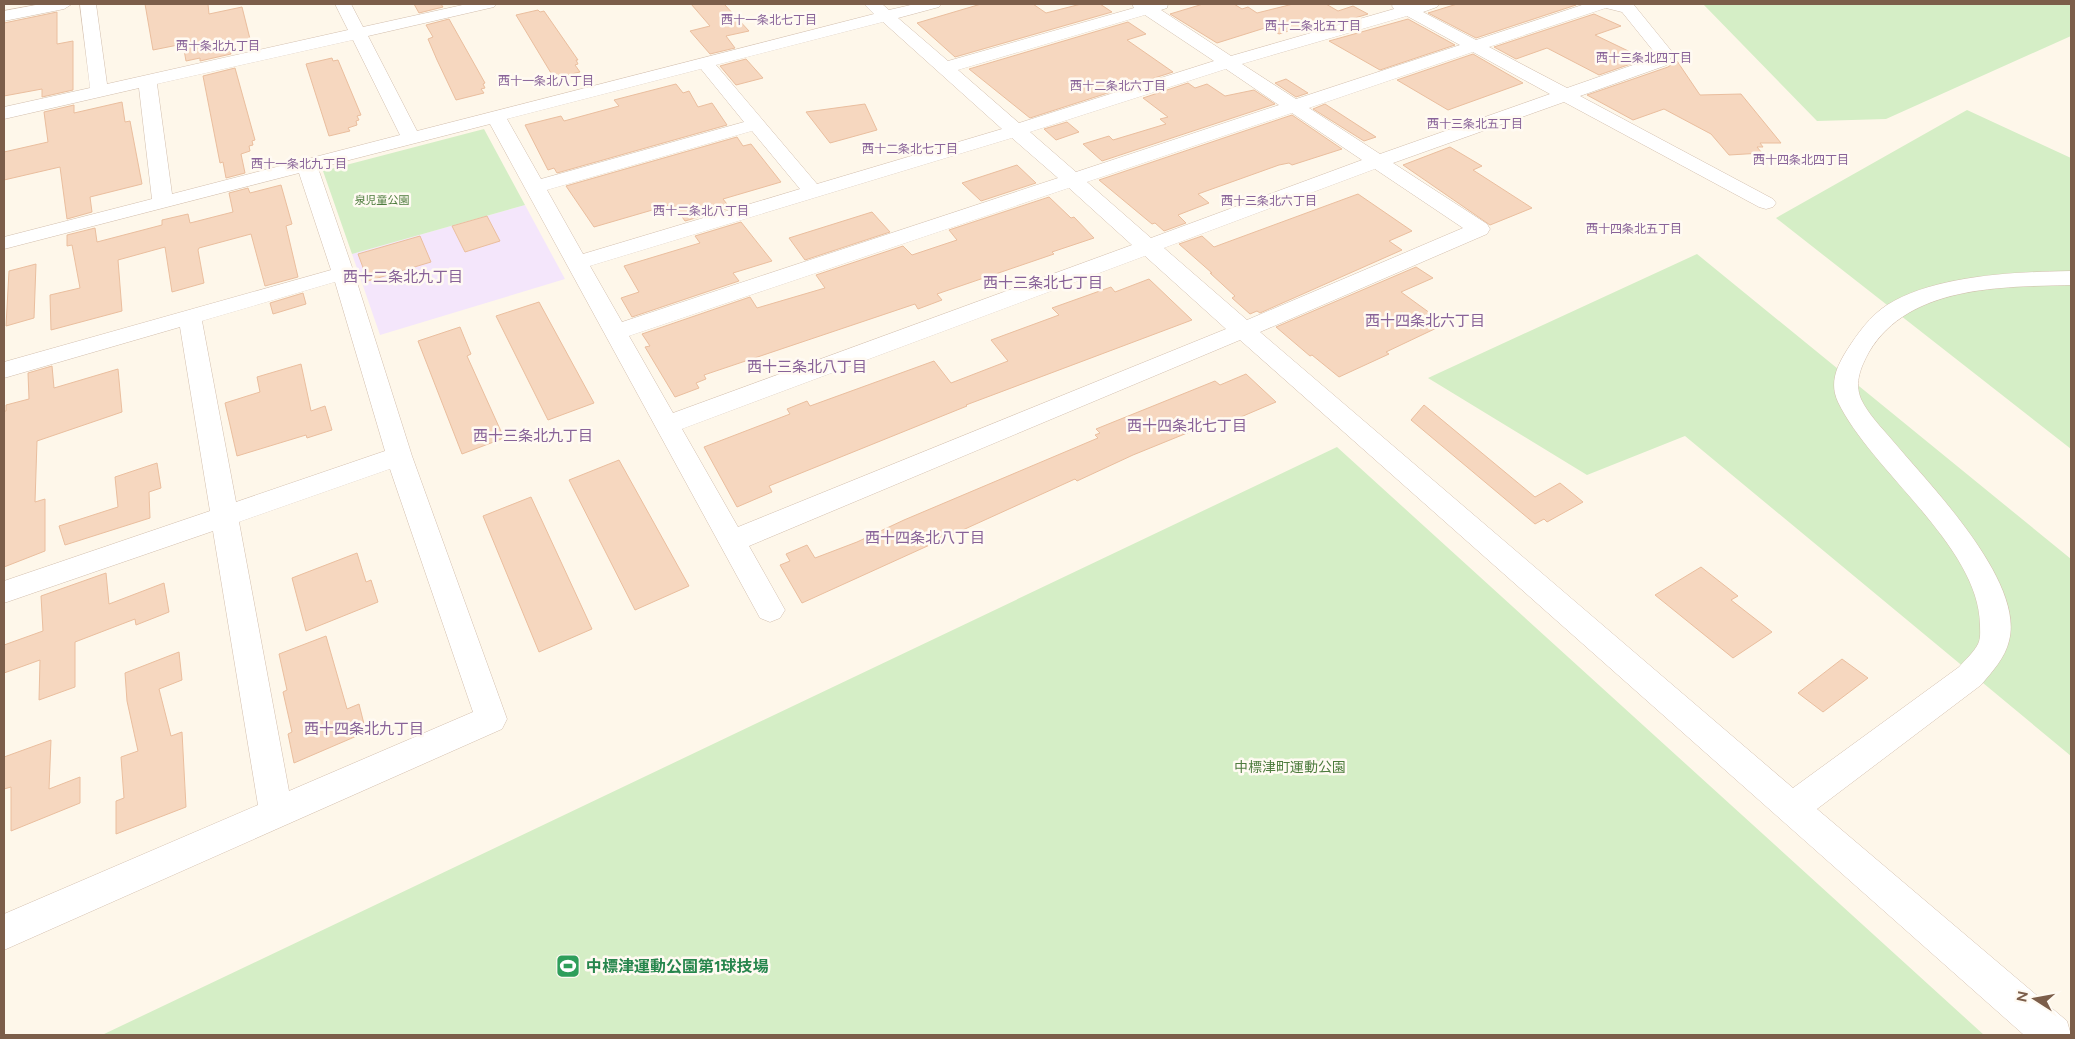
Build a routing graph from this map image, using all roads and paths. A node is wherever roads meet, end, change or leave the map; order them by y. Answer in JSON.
{"nodes":[{"id":1,"x":64,"y":4,"type":"edge"},
{"id":2,"x":88,"y":4,"type":"edge"},
{"id":3,"x":343,"y":4,"type":"edge"},
{"id":4,"x":488,"y":4,"type":"edge"},
{"id":5,"x":872,"y":4,"type":"edge"},
{"id":6,"x":933,"y":4,"type":"edge"},
{"id":7,"x":1165,"y":4,"type":"edge"},
{"id":8,"x":1431,"y":4,"type":"edge"},
{"id":9,"x":1601,"y":4,"type":"edge"},
{"id":10,"x":1611,"y":4,"type":"edge"},
{"id":11,"x":1144,"y":6,"type":"edge"},
{"id":12,"x":1403,"y":7,"type":"edge"},
{"id":13,"x":4,"y":16,"type":"edge"},
{"id":14,"x":886,"y":16,"type":"junction"},
{"id":15,"x":357,"y":33,"type":"junction"},
{"id":16,"x":1477,"y":46,"type":"junction"},
{"id":17,"x":1230,"y":62,"type":"junction"},
{"id":18,"x":705,"y":63,"type":"junction"},
{"id":19,"x":944,"y":68,"type":"junction"},
{"id":20,"x":146,"y":80,"type":"junction"},
{"id":21,"x":99,"y":91,"type":"junction"},
{"id":22,"x":1564,"y":94,"type":"junction"},
{"id":23,"x":1294,"y":105,"type":"junction"},
{"id":24,"x":4,"y":113,"type":"edge"},
{"id":25,"x":496,"y":117,"type":"junction"},
{"id":26,"x":756,"y":124,"type":"junction"},
{"id":27,"x":1014,"y":131,"type":"junction"},
{"id":28,"x":412,"y":139,"type":"junction"},
{"id":29,"x":1379,"y":161,"type":"junction"},
{"id":30,"x":307,"y":166,"type":"junction"},
{"id":31,"x":1070,"y":180,"type":"junction"},
{"id":32,"x":535,"y":187,"type":"junction"},
{"id":33,"x":814,"y":192,"type":"junction"},
{"id":34,"x":163,"y":203,"type":"junction"},
{"id":35,"x":1766,"y":203,"type":"dead end"},
{"id":36,"x":4,"y":243,"type":"edge"},
{"id":37,"x":1147,"y":247,"type":"junction"},
{"id":38,"x":577,"y":263,"type":"junction"},
{"id":39,"x":343,"y":273,"type":"junction"},
{"id":40,"x":2071,"y":278,"type":"edge"},
{"id":41,"x":190,"y":317,"type":"junction"},
{"id":42,"x":1244,"y":330,"type":"junction"},
{"id":43,"x":616,"y":332,"type":"junction"},
{"id":44,"x":4,"y":370,"type":"edge"},
{"id":45,"x":667,"y":425,"type":"junction"},
{"id":46,"x":399,"y":456,"type":"junction"},
{"id":47,"x":226,"y":516,"type":"junction"},
{"id":48,"x":732,"y":542,"type":"junction"},
{"id":49,"x":4,"y":592,"type":"edge"},
{"id":50,"x":770,"y":610,"type":"dead end"},
{"id":51,"x":1791,"y":809,"type":"junction"},
{"id":52,"x":276,"y":813,"type":"junction"},
{"id":53,"x":4,"y":932,"type":"edge"},
{"id":54,"x":2053,"y":1035,"type":"edge"}],
"edges":[{"from":1,"to":13,"type":"street"},
{"from":2,"to":21,"type":"street"},
{"from":3,"to":15,"type":"street"},
{"from":4,"to":15,"type":"street"},
{"from":5,"to":14,"type":"street"},
{"from":6,"to":14,"type":"street"},
{"from":7,"to":11,"type":"street"},
{"from":8,"to":12,"type":"street"},
{"from":9,"to":16,"type":"street"},
{"from":10,"to":22,"type":"street"},
{"from":11,"to":17,"type":"street"},
{"from":11,"to":19,"type":"street"},
{"from":12,"to":16,"type":"street"},
{"from":12,"to":17,"type":"street"},
{"from":14,"to":18,"type":"street"},
{"from":14,"to":19,"type":"street"},
{"from":15,"to":20,"type":"street"},
{"from":15,"to":28,"type":"street"},
{"from":16,"to":22,"type":"street"},
{"from":16,"to":23,"type":"street"},
{"from":17,"to":23,"type":"street"},
{"from":17,"to":27,"type":"street"},
{"from":18,"to":25,"type":"street"},
{"from":18,"to":26,"type":"street"},
{"from":19,"to":27,"type":"street"},
{"from":20,"to":21,"type":"street"},
{"from":20,"to":34,"type":"street"},
{"from":21,"to":24,"type":"street"},
{"from":22,"to":29,"type":"street"},
{"from":22,"to":35,"type":"street"},
{"from":23,"to":29,"type":"street"},
{"from":23,"to":31,"type":"street"},
{"from":25,"to":28,"type":"street"},
{"from":25,"to":32,"type":"street"},
{"from":26,"to":32,"type":"street"},
{"from":26,"to":33,"type":"street"},
{"from":27,"to":31,"type":"street"},
{"from":27,"to":33,"type":"street"},
{"from":28,"to":30,"type":"street"},
{"from":29,"to":37,"type":"street"},
{"from":29,"to":42,"type":"street"},
{"from":30,"to":34,"type":"street"},
{"from":30,"to":39,"type":"street"},
{"from":31,"to":37,"type":"street"},
{"from":31,"to":43,"type":"street"},
{"from":32,"to":38,"type":"street"},
{"from":33,"to":38,"type":"street"},
{"from":34,"to":36,"type":"street"},
{"from":37,"to":42,"type":"street"},
{"from":37,"to":45,"type":"street"},
{"from":38,"to":43,"type":"street"},
{"from":39,"to":41,"type":"street"},
{"from":39,"to":46,"type":"street"},
{"from":40,"to":51,"type":"street"},
{"from":41,"to":44,"type":"street"},
{"from":41,"to":47,"type":"street"},
{"from":42,"to":48,"type":"street"},
{"from":42,"to":51,"type":"street"},
{"from":43,"to":45,"type":"street"},
{"from":45,"to":48,"type":"street"},
{"from":46,"to":47,"type":"street"},
{"from":46,"to":52,"type":"street"},
{"from":47,"to":49,"type":"street"},
{"from":47,"to":52,"type":"street"},
{"from":48,"to":50,"type":"street"},
{"from":51,"to":54,"type":"street"},
{"from":52,"to":53,"type":"street"}]}
